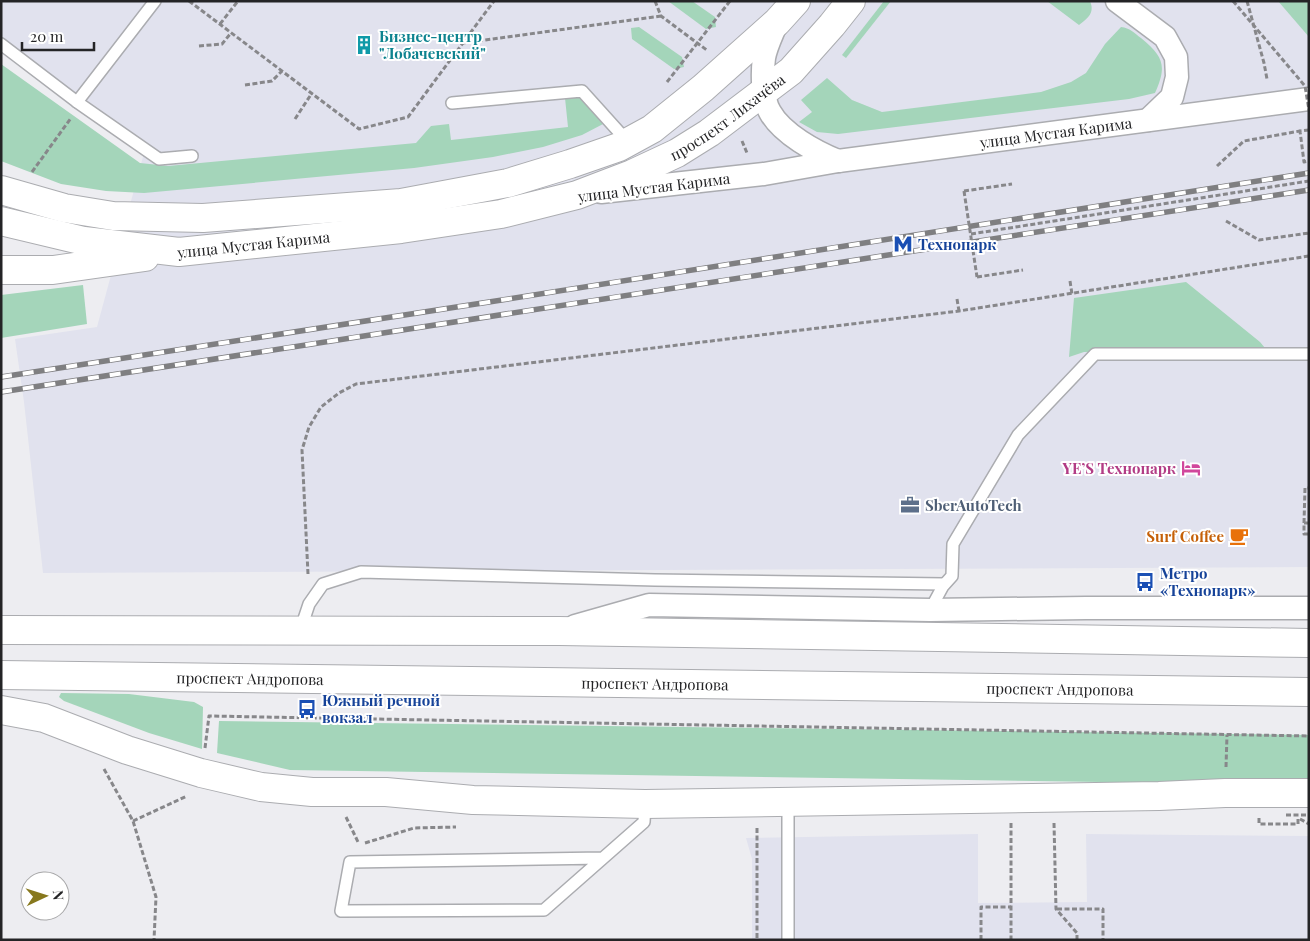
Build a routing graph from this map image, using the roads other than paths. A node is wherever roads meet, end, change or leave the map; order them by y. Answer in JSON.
{"nodes":[{"id":1,"x":155,"y":1,"type":"edge"},
{"id":2,"x":796,"y":1,"type":"edge"},
{"id":3,"x":851,"y":1,"type":"edge"},
{"id":4,"x":1117,"y":1,"type":"edge"},
{"id":5,"x":777,"y":22,"type":"junction"},
{"id":6,"x":1,"y":44,"type":"edge"},
{"id":7,"x":764,"y":92,"type":"junction"},
{"id":8,"x":1309,"y":99,"type":"edge"},
{"id":9,"x":77,"y":102,"type":"junction"},
{"id":10,"x":452,"y":103,"type":"dead end"},
{"id":11,"x":1148,"y":120,"type":"junction"},
{"id":12,"x":628,"y":142,"type":"junction"},
{"id":13,"x":192,"y":156,"type":"dead end"},
{"id":14,"x":838,"y":162,"type":"junction"},
{"id":15,"x":1,"y":190,"type":"edge"},
{"id":16,"x":577,"y":195,"type":"junction"},
{"id":17,"x":203,"y":218,"type":"junction"},
{"id":18,"x":1,"y":222,"type":"edge"},
{"id":19,"x":84,"y":241,"type":"junction"},
{"id":20,"x":1,"y":243,"type":"edge"},
{"id":21,"x":178,"y":252,"type":"junction"},
{"id":22,"x":1,"y":270,"type":"edge"},
{"id":23,"x":1309,"y":354,"type":"edge"},
{"id":24,"x":944,"y":584,"type":"junction"},
{"id":25,"x":1309,"y":608,"type":"edge"},
{"id":26,"x":930,"y":610,"type":"junction"},
{"id":27,"x":1,"y":630,"type":"edge"},
{"id":28,"x":300,"y":631,"type":"junction"},
{"id":29,"x":559,"y":631,"type":"junction"},
{"id":30,"x":1309,"y":643,"type":"edge"},
{"id":31,"x":1,"y":675,"type":"edge"},
{"id":32,"x":1309,"y":692,"type":"edge"},
{"id":33,"x":1,"y":710,"type":"edge"},
{"id":34,"x":1309,"y":793,"type":"edge"},
{"id":35,"x":788,"y":802,"type":"junction"},
{"id":36,"x":645,"y":804,"type":"junction"},
{"id":37,"x":603,"y":858,"type":"junction"},
{"id":38,"x":788,"y":940,"type":"edge"}],
"edges":[{"from":1,"to":9,"type":"lane"},
{"from":2,"to":5,"type":"street"},
{"from":3,"to":7,"type":"street","name":"проспект Лихачёва"},
{"from":4,"to":11,"type":"street"},
{"from":5,"to":7,"type":"street"},
{"from":5,"to":12,"type":"street"},
{"from":6,"to":9,"type":"lane"},
{"from":7,"to":14,"type":"street"},
{"from":7,"to":16,"type":"street","name":"проспект Лихачёва"},
{"from":8,"to":11,"type":"street","name":"улица Мустая Карима"},
{"from":9,"to":13,"type":"lane"},
{"from":10,"to":12,"type":"lane"},
{"from":11,"to":14,"type":"street","name":"улица Мустая Карима"},
{"from":12,"to":17,"type":"street","name":"улица Мустая Карима"},
{"from":14,"to":16,"type":"street","name":"улица Мустая Карима"},
{"from":15,"to":17,"type":"street","name":"улица Мустая Карима"},
{"from":16,"to":21,"type":"street","name":"улица Мустая Карима"},
{"from":17,"to":19,"type":"street"},
{"from":18,"to":19,"type":"street","name":"улица Мустая Карима"},
{"from":19,"to":20,"type":"street"},
{"from":19,"to":21,"type":"street","name":"улица Мустая Карима"},
{"from":21,"to":22,"type":"street"},
{"from":23,"to":24,"type":"lane"},
{"from":24,"to":26,"type":"lane"},
{"from":24,"to":28,"type":"lane"},
{"from":25,"to":26,"type":"street"},
{"from":26,"to":29,"type":"street"},
{"from":27,"to":28,"type":"street"},
{"from":28,"to":29,"type":"street"},
{"from":29,"to":30,"type":"street"},
{"from":31,"to":32,"type":"street","name":"проспект Андропова"},
{"from":33,"to":36,"type":"street"},
{"from":34,"to":35,"type":"street"},
{"from":35,"to":36,"type":"street"},
{"from":35,"to":38,"type":"lane"},
{"from":36,"to":37,"type":"lane"},
{"from":37,"to":37,"type":"lane"}]}
